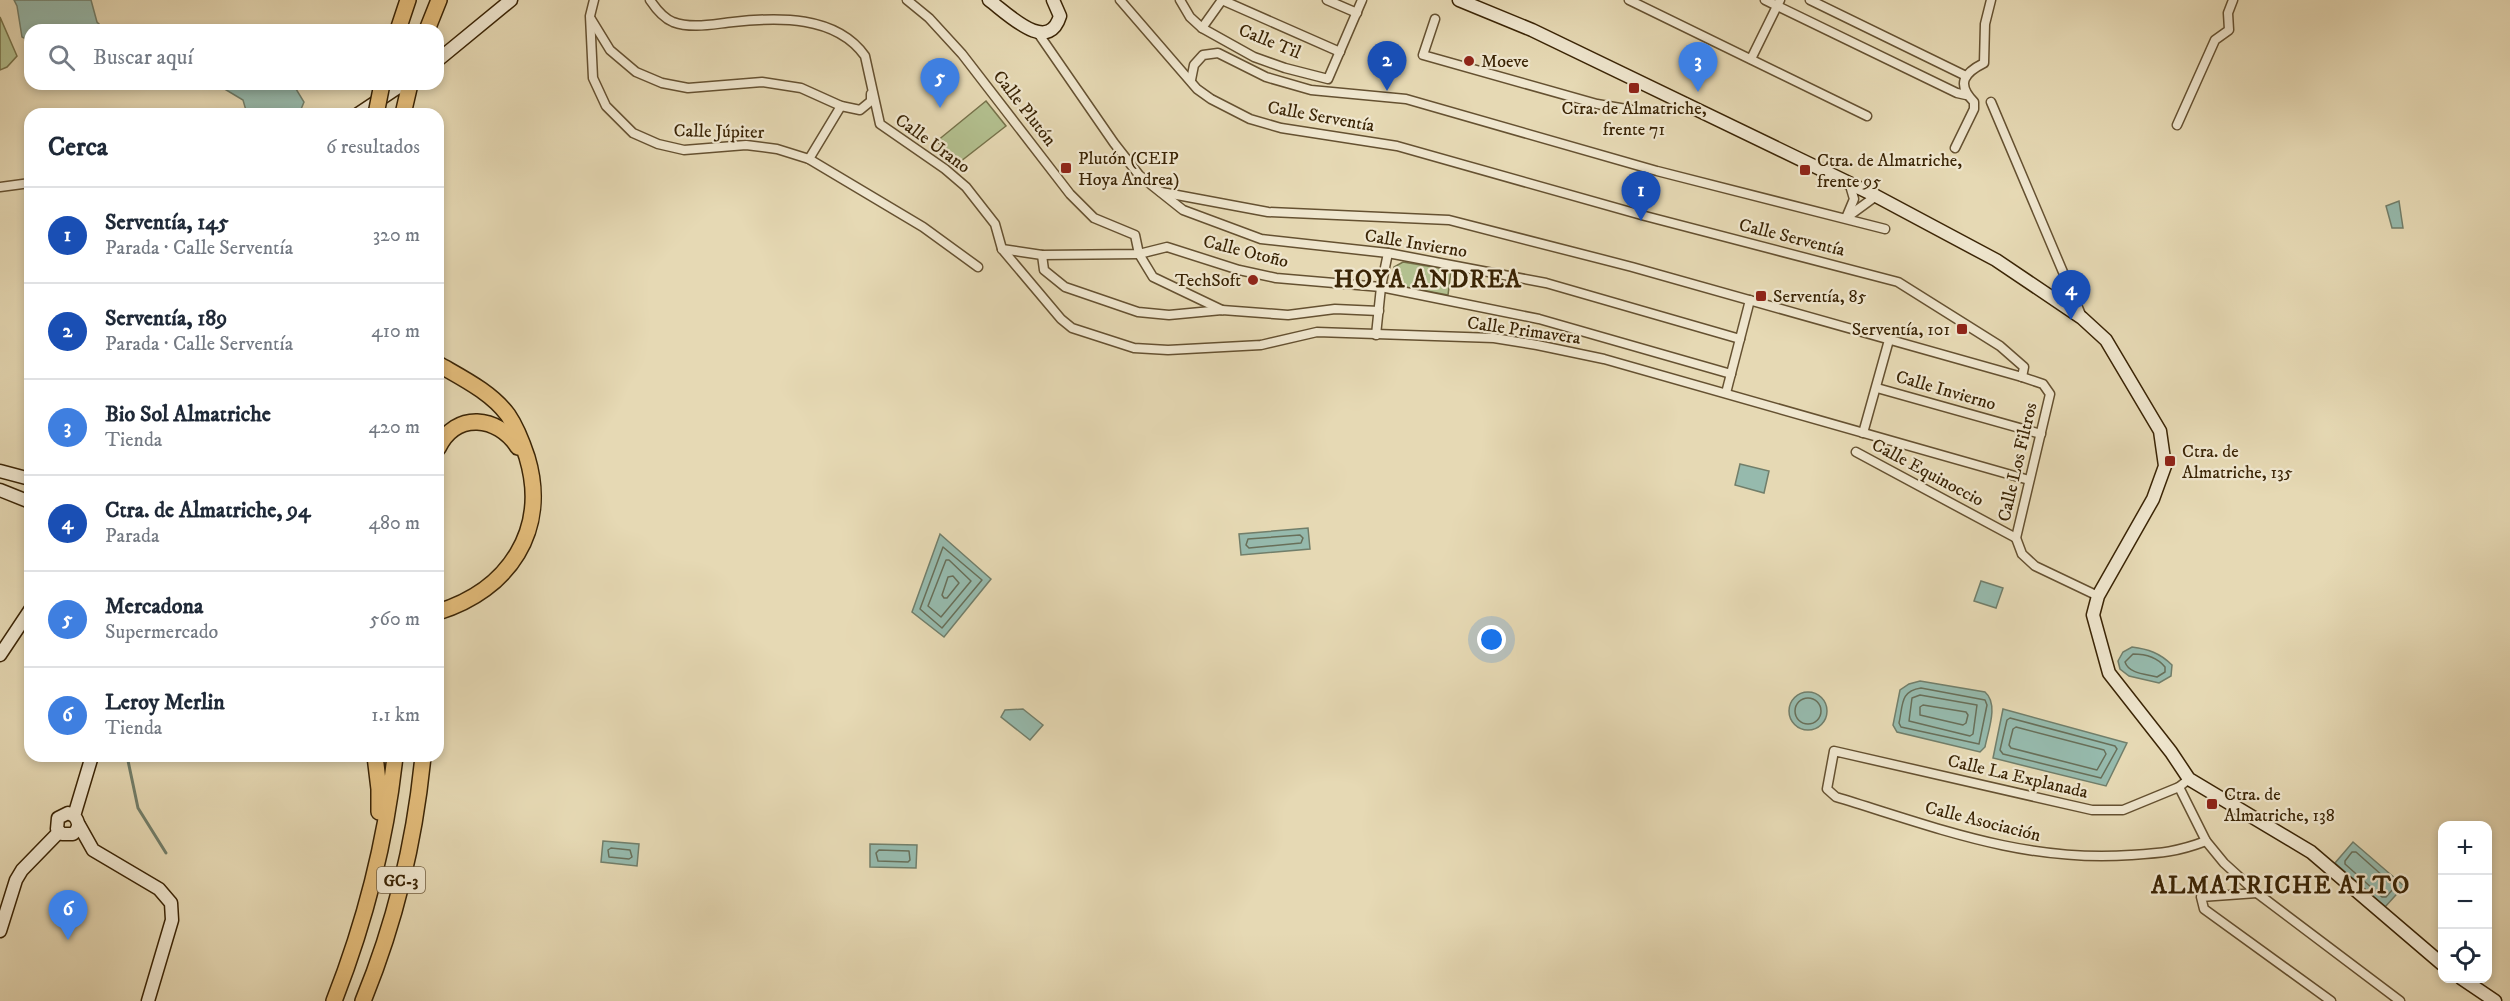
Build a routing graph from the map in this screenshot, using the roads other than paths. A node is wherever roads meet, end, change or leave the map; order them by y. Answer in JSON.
{"nodes":[{"id":1,"x":408,"y":0,"type":"edge"},
{"id":2,"x":439,"y":0,"type":"edge"},
{"id":3,"x":511,"y":0,"type":"edge"},
{"id":4,"x":594,"y":0,"type":"edge"},
{"id":5,"x":650,"y":0,"type":"edge"},
{"id":6,"x":907,"y":0,"type":"edge"},
{"id":7,"x":989,"y":0,"type":"edge"},
{"id":8,"x":1053,"y":0,"type":"edge"},
{"id":9,"x":1120,"y":0,"type":"edge"},
{"id":10,"x":1180,"y":0,"type":"edge"},
{"id":11,"x":1222,"y":0,"type":"edge"},
{"id":12,"x":1328,"y":0,"type":"edge"},
{"id":13,"x":1362,"y":0,"type":"edge"},
{"id":14,"x":1461,"y":0,"type":"edge"},
{"id":15,"x":1629,"y":0,"type":"edge"},
{"id":16,"x":1765,"y":0,"type":"edge"},
{"id":17,"x":1810,"y":0,"type":"edge"},
{"id":18,"x":1991,"y":0,"type":"edge"},
{"id":19,"x":2233,"y":0,"type":"edge"},
{"id":20,"x":1779,"y":3,"type":"edge"},
{"id":21,"x":1357,"y":13,"type":"junction"},
{"id":22,"x":590,"y":16,"type":"junction"},
{"id":23,"x":1435,"y":19,"type":"dead end"},
{"id":24,"x":400,"y":24,"type":"edge"},
{"id":25,"x":429,"y":24,"type":"edge"},
{"id":26,"x":1202,"y":28,"type":"junction"},
{"id":27,"x":1038,"y":33,"type":"junction"},
{"id":28,"x":1340,"y":52,"type":"junction"},
{"id":29,"x":444,"y":55,"type":"edge"},
{"id":30,"x":1751,"y":59,"type":"junction"},
{"id":31,"x":1966,"y":76,"type":"junction"},
{"id":32,"x":1191,"y":80,"type":"junction"},
{"id":33,"x":872,"y":88,"type":"junction"},
{"id":34,"x":381,"y":90,"type":"edge"},
{"id":35,"x":394,"y":90,"type":"edge"},
{"id":36,"x":408,"y":90,"type":"edge"},
{"id":37,"x":1966,"y":95,"type":"junction"},
{"id":38,"x":1990,"y":102,"type":"dead end"},
{"id":39,"x":842,"y":105,"type":"junction"},
{"id":40,"x":367,"y":108,"type":"edge"},
{"id":41,"x":377,"y":108,"type":"edge"},
{"id":42,"x":404,"y":108,"type":"edge"},
{"id":43,"x":1632,"y":110,"type":"dead end"},
{"id":44,"x":1867,"y":116,"type":"dead end"},
{"id":45,"x":2177,"y":125,"type":"dead end"},
{"id":46,"x":1955,"y":147,"type":"dead end"},
{"id":47,"x":809,"y":159,"type":"junction"},
{"id":48,"x":1849,"y":182,"type":"junction"},
{"id":49,"x":24,"y":184,"type":"edge"},
{"id":50,"x":0,"y":187,"type":"edge"},
{"id":51,"x":1161,"y":192,"type":"junction"},
{"id":52,"x":1876,"y":196,"type":"junction"},
{"id":53,"x":1846,"y":218,"type":"junction"},
{"id":54,"x":1885,"y":229,"type":"dead end"},
{"id":55,"x":1002,"y":249,"type":"junction"},
{"id":56,"x":1388,"y":253,"type":"junction"},
{"id":57,"x":1139,"y":254,"type":"junction"},
{"id":58,"x":1042,"y":255,"type":"junction"},
{"id":59,"x":978,"y":267,"type":"dead end"},
{"id":60,"x":1381,"y":287,"type":"junction"},
{"id":61,"x":1750,"y":300,"type":"junction"},
{"id":62,"x":1222,"y":310,"type":"junction"},
{"id":63,"x":1379,"y":311,"type":"junction"},
{"id":64,"x":2082,"y":318,"type":"junction"},
{"id":65,"x":1376,"y":335,"type":"junction"},
{"id":66,"x":1740,"y":339,"type":"junction"},
{"id":67,"x":1889,"y":340,"type":"junction"},
{"id":68,"x":444,"y":368,"type":"edge"},
{"id":69,"x":1731,"y":374,"type":"junction"},
{"id":70,"x":2022,"y":377,"type":"junction"},
{"id":71,"x":1877,"y":388,"type":"junction"},
{"id":72,"x":1726,"y":393,"type":"junction"},
{"id":73,"x":1863,"y":433,"type":"junction"},
{"id":74,"x":2041,"y":434,"type":"junction"},
{"id":75,"x":444,"y":439,"type":"edge"},
{"id":76,"x":1856,"y":452,"type":"dead end"},
{"id":77,"x":0,"y":471,"type":"edge"},
{"id":78,"x":532,"y":474,"type":"junction"},
{"id":79,"x":24,"y":477,"type":"edge"},
{"id":80,"x":2029,"y":480,"type":"junction"},
{"id":81,"x":0,"y":489,"type":"edge"},
{"id":82,"x":24,"y":499,"type":"edge"},
{"id":83,"x":2016,"y":538,"type":"junction"},
{"id":84,"x":2098,"y":596,"type":"junction"},
{"id":85,"x":444,"y":610,"type":"edge"},
{"id":86,"x":24,"y":619,"type":"edge"},
{"id":87,"x":0,"y":655,"type":"edge"},
{"id":88,"x":90,"y":762,"type":"edge"},
{"id":89,"x":376,"y":762,"type":"edge"},
{"id":90,"x":394,"y":762,"type":"edge"},
{"id":91,"x":424,"y":762,"type":"edge"},
{"id":92,"x":2184,"y":783,"type":"junction"},
{"id":93,"x":1827,"y":789,"type":"joint"},
{"id":94,"x":76,"y":820,"type":"junction"},
{"id":95,"x":59,"y":832,"type":"junction"},
{"id":96,"x":2206,"y":841,"type":"junction"},
{"id":97,"x":371,"y":892,"type":"junction"},
{"id":98,"x":2257,"y":893,"type":"junction"},
{"id":99,"x":0,"y":931,"type":"edge"},
{"id":100,"x":2438,"y":961,"type":"edge"},
{"id":101,"x":2468,"y":983,"type":"edge"},
{"id":102,"x":148,"y":1001,"type":"edge"},
{"id":103,"x":334,"y":1001,"type":"edge"},
{"id":104,"x":363,"y":1001,"type":"edge"},
{"id":105,"x":2331,"y":1001,"type":"edge"},
{"id":106,"x":2400,"y":1001,"type":"edge"},
{"id":107,"x":2495,"y":1001,"type":"edge"}],
"edges":[{"from":1,"to":24,"type":"highway"},
{"from":2,"to":25,"type":"highway"},
{"from":3,"to":29,"type":"main road"},
{"from":4,"to":22,"type":"street","name":"Calle Júpiter"},
{"from":5,"to":33,"type":"street"},
{"from":6,"to":57,"type":"street","name":"Calle Plutón"},
{"from":7,"to":27,"type":"main road"},
{"from":8,"to":27,"type":"main road"},
{"from":9,"to":32,"type":"street"},
{"from":10,"to":26,"type":"street"},
{"from":11,"to":26,"type":"street"},
{"from":11,"to":28,"type":"street"},
{"from":12,"to":21,"type":"street"},
{"from":13,"to":21,"type":"street"},
{"from":14,"to":48,"type":"main road"},
{"from":15,"to":30,"type":"street"},
{"from":16,"to":20,"type":"street"},
{"from":17,"to":31,"type":"street"},
{"from":18,"to":31,"type":"street"},
{"from":19,"to":45,"type":"street"},
{"from":20,"to":30,"type":"street"},
{"from":20,"to":37,"type":"street"},
{"from":21,"to":28,"type":"street"},
{"from":22,"to":39,"type":"street"},
{"from":22,"to":47,"type":"street","name":"Calle Júpiter"},
{"from":23,"to":43,"type":"street"},
{"from":26,"to":28,"type":"street","name":"Calle Til"},
{"from":27,"to":51,"type":"street"},
{"from":30,"to":44,"type":"street"},
{"from":31,"to":37,"type":"street"},
{"from":32,"to":53,"type":"street","name":"Calle Serventía"},
{"from":32,"to":70,"type":"street","name":"Calle Serventía"},
{"from":33,"to":39,"type":"street"},
{"from":33,"to":55,"type":"street","name":"Calle Urano"},
{"from":34,"to":41,"type":"highway","bridge":true},
{"from":35,"to":40,"type":"main road"},
{"from":36,"to":42,"type":"highway"},
{"from":37,"to":46,"type":"street"},
{"from":38,"to":64,"type":"street"},
{"from":39,"to":47,"type":"street"},
{"from":47,"to":59,"type":"street","name":"Calle Júpiter"},
{"from":48,"to":52,"type":"main road"},
{"from":48,"to":53,"type":"street"},
{"from":49,"to":50,"type":"street"},
{"from":51,"to":56,"type":"street","name":"Calle Invierno"},
{"from":51,"to":61,"type":"street"},
{"from":52,"to":53,"type":"street"},
{"from":52,"to":64,"type":"main road"},
{"from":53,"to":54,"type":"street","name":"Calle Serventía"},
{"from":55,"to":58,"type":"street","name":"Calle Otoño"},
{"from":55,"to":65,"type":"street","name":"Calle Primavera"},
{"from":56,"to":60,"type":"street"},
{"from":56,"to":66,"type":"street","name":"Calle Invierno"},
{"from":57,"to":58,"type":"street","name":"Calle Otoño"},
{"from":57,"to":60,"type":"street","name":"Calle Otoño"},
{"from":57,"to":62,"type":"street"},
{"from":58,"to":62,"type":"street"},
{"from":60,"to":63,"type":"street"},
{"from":60,"to":69,"type":"street","name":"Calle Otoño"},
{"from":61,"to":66,"type":"street"},
{"from":61,"to":67,"type":"street"},
{"from":62,"to":63,"type":"street"},
{"from":63,"to":65,"type":"street"},
{"from":64,"to":84,"type":"main road"},
{"from":65,"to":72,"type":"street","name":"Calle Primavera"},
{"from":66,"to":69,"type":"street"},
{"from":67,"to":70,"type":"street"},
{"from":67,"to":71,"type":"street"},
{"from":68,"to":78,"type":"highway"},
{"from":69,"to":72,"type":"street"},
{"from":70,"to":74,"type":"street","name":"Calle Los Filtros"},
{"from":71,"to":73,"type":"street"},
{"from":71,"to":74,"type":"street","name":"Calle Invierno"},
{"from":72,"to":73,"type":"street","name":"Calle Primavera"},
{"from":73,"to":80,"type":"street","name":"Calle Primavera"},
{"from":74,"to":80,"type":"street","name":"Calle Los Filtros"},
{"from":75,"to":78,"type":"highway"},
{"from":76,"to":83,"type":"street","name":"Calle Equinoccio"},
{"from":77,"to":79,"type":"main road"},
{"from":78,"to":85,"type":"highway"},
{"from":80,"to":83,"type":"street","name":"Calle Los Filtros"},
{"from":81,"to":82,"type":"main road"},
{"from":83,"to":84,"type":"street","name":"Calle Los Filtros"},
{"from":84,"to":92,"type":"main road"},
{"from":86,"to":87,"type":"main road"},
{"from":88,"to":94,"type":"main road"},
{"from":89,"to":97,"type":"highway"},
{"from":90,"to":97,"type":"highway","number":"GC-3"},
{"from":91,"to":104,"type":"highway","number":"GC-3"},
{"from":92,"to":93,"type":"street","name":"Calle La Explanada"},
{"from":92,"to":96,"type":"street"},
{"from":92,"to":100,"type":"main road"},
{"from":93,"to":96,"type":"street","name":"Calle Asociación"},
{"from":94,"to":95,"type":"main road"},
{"from":94,"to":95,"type":"main road"},
{"from":94,"to":102,"type":"main road"},
{"from":95,"to":99,"type":"main road"},
{"from":96,"to":98,"type":"street"},
{"from":97,"to":103,"type":"highway","number":"GC-3"},
{"from":98,"to":105,"type":"street"},
{"from":98,"to":106,"type":"street"},
{"from":101,"to":107,"type":"main road"}]}
